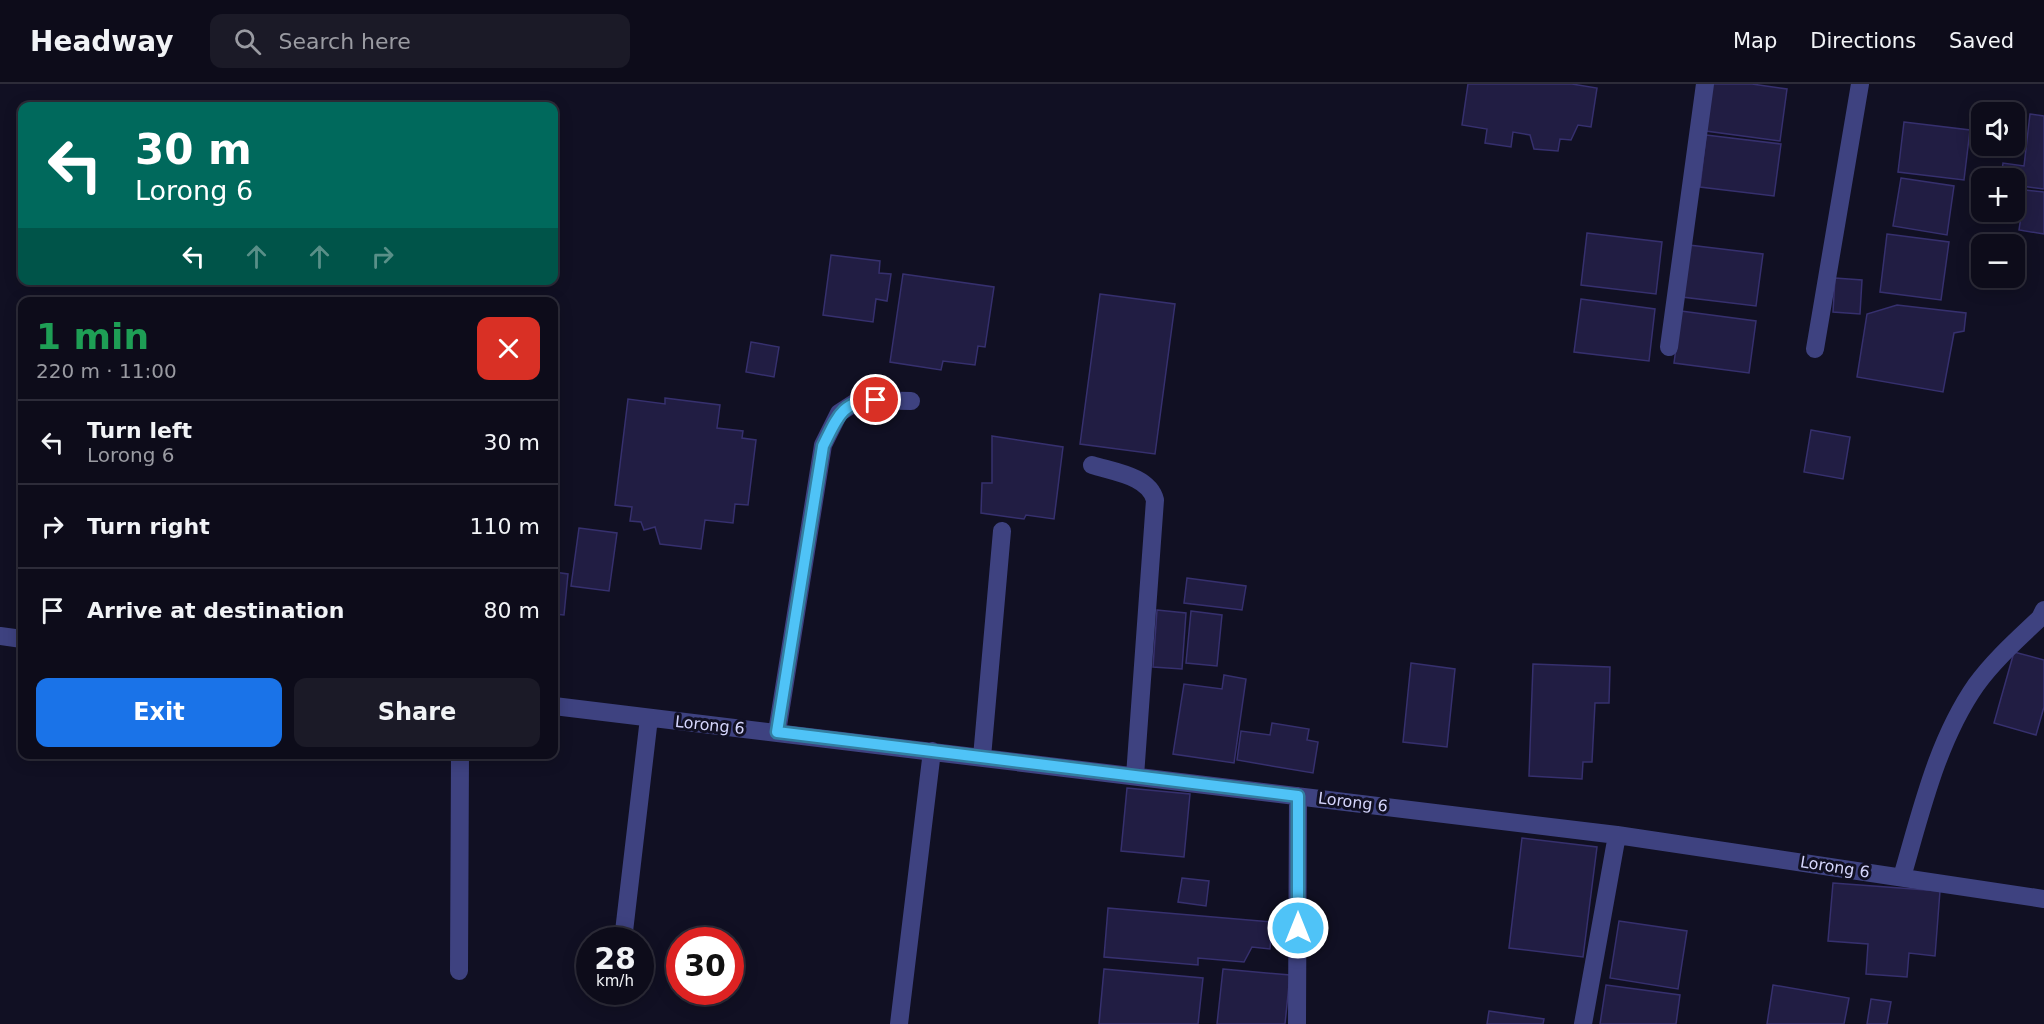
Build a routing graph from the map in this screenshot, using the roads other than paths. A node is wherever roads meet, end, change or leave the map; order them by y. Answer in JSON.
{"nodes":[{"id":1,"x":1706,"y":84,"type":"edge"},
{"id":2,"x":1860,"y":84,"type":"edge"},
{"id":3,"x":1669,"y":347,"type":"dead end"},
{"id":4,"x":1815,"y":349,"type":"dead end"},
{"id":5,"x":911,"y":401,"type":"dead end"},
{"id":6,"x":1092,"y":465,"type":"dead end"},
{"id":7,"x":1002,"y":531,"type":"dead end"},
{"id":8,"x":2044,"y":610,"type":"edge"},
{"id":9,"x":0,"y":636,"type":"edge"},
{"id":10,"x":18,"y":638,"type":"edge"},
{"id":11,"x":558,"y":707,"type":"edge"},
{"id":12,"x":649,"y":718,"type":"junction"},
{"id":13,"x":777,"y":732,"type":"junction"},
{"id":14,"x":932,"y":751,"type":"junction"},
{"id":15,"x":982,"y":757,"type":"junction"},
{"id":16,"x":460,"y":759,"type":"edge"},
{"id":17,"x":1135,"y":776,"type":"junction"},
{"id":18,"x":1298,"y":796,"type":"junction"},
{"id":19,"x":1617,"y":835,"type":"junction"},
{"id":20,"x":1902,"y":877,"type":"junction"},
{"id":21,"x":2044,"y":898,"type":"edge"},
{"id":22,"x":625,"y":927,"type":"edge"},
{"id":23,"x":459,"y":971,"type":"dead end"},
{"id":24,"x":899,"y":1024,"type":"edge"},
{"id":25,"x":1297,"y":1024,"type":"edge"},
{"id":26,"x":1583,"y":1024,"type":"edge"}],
"edges":[{"from":1,"to":3,"type":"street"},
{"from":2,"to":4,"type":"street"},
{"from":5,"to":13,"type":"street"},
{"from":6,"to":17,"type":"street"},
{"from":7,"to":15,"type":"street"},
{"from":8,"to":20,"type":"street"},
{"from":9,"to":10,"type":"street"},
{"from":11,"to":12,"type":"street","name":"Lorong 6"},
{"from":12,"to":13,"type":"street","name":"Lorong 6"},
{"from":12,"to":22,"type":"street"},
{"from":13,"to":14,"type":"street","name":"Lorong 6"},
{"from":14,"to":15,"type":"street","name":"Lorong 6"},
{"from":14,"to":24,"type":"street"},
{"from":15,"to":17,"type":"street","name":"Lorong 6"},
{"from":16,"to":23,"type":"street"},
{"from":17,"to":18,"type":"street","name":"Lorong 6"},
{"from":18,"to":19,"type":"street","name":"Lorong 6"},
{"from":18,"to":25,"type":"street"},
{"from":19,"to":20,"type":"street","name":"Lorong 6"},
{"from":19,"to":26,"type":"street"},
{"from":20,"to":21,"type":"street","name":"Lorong 6"}]}
